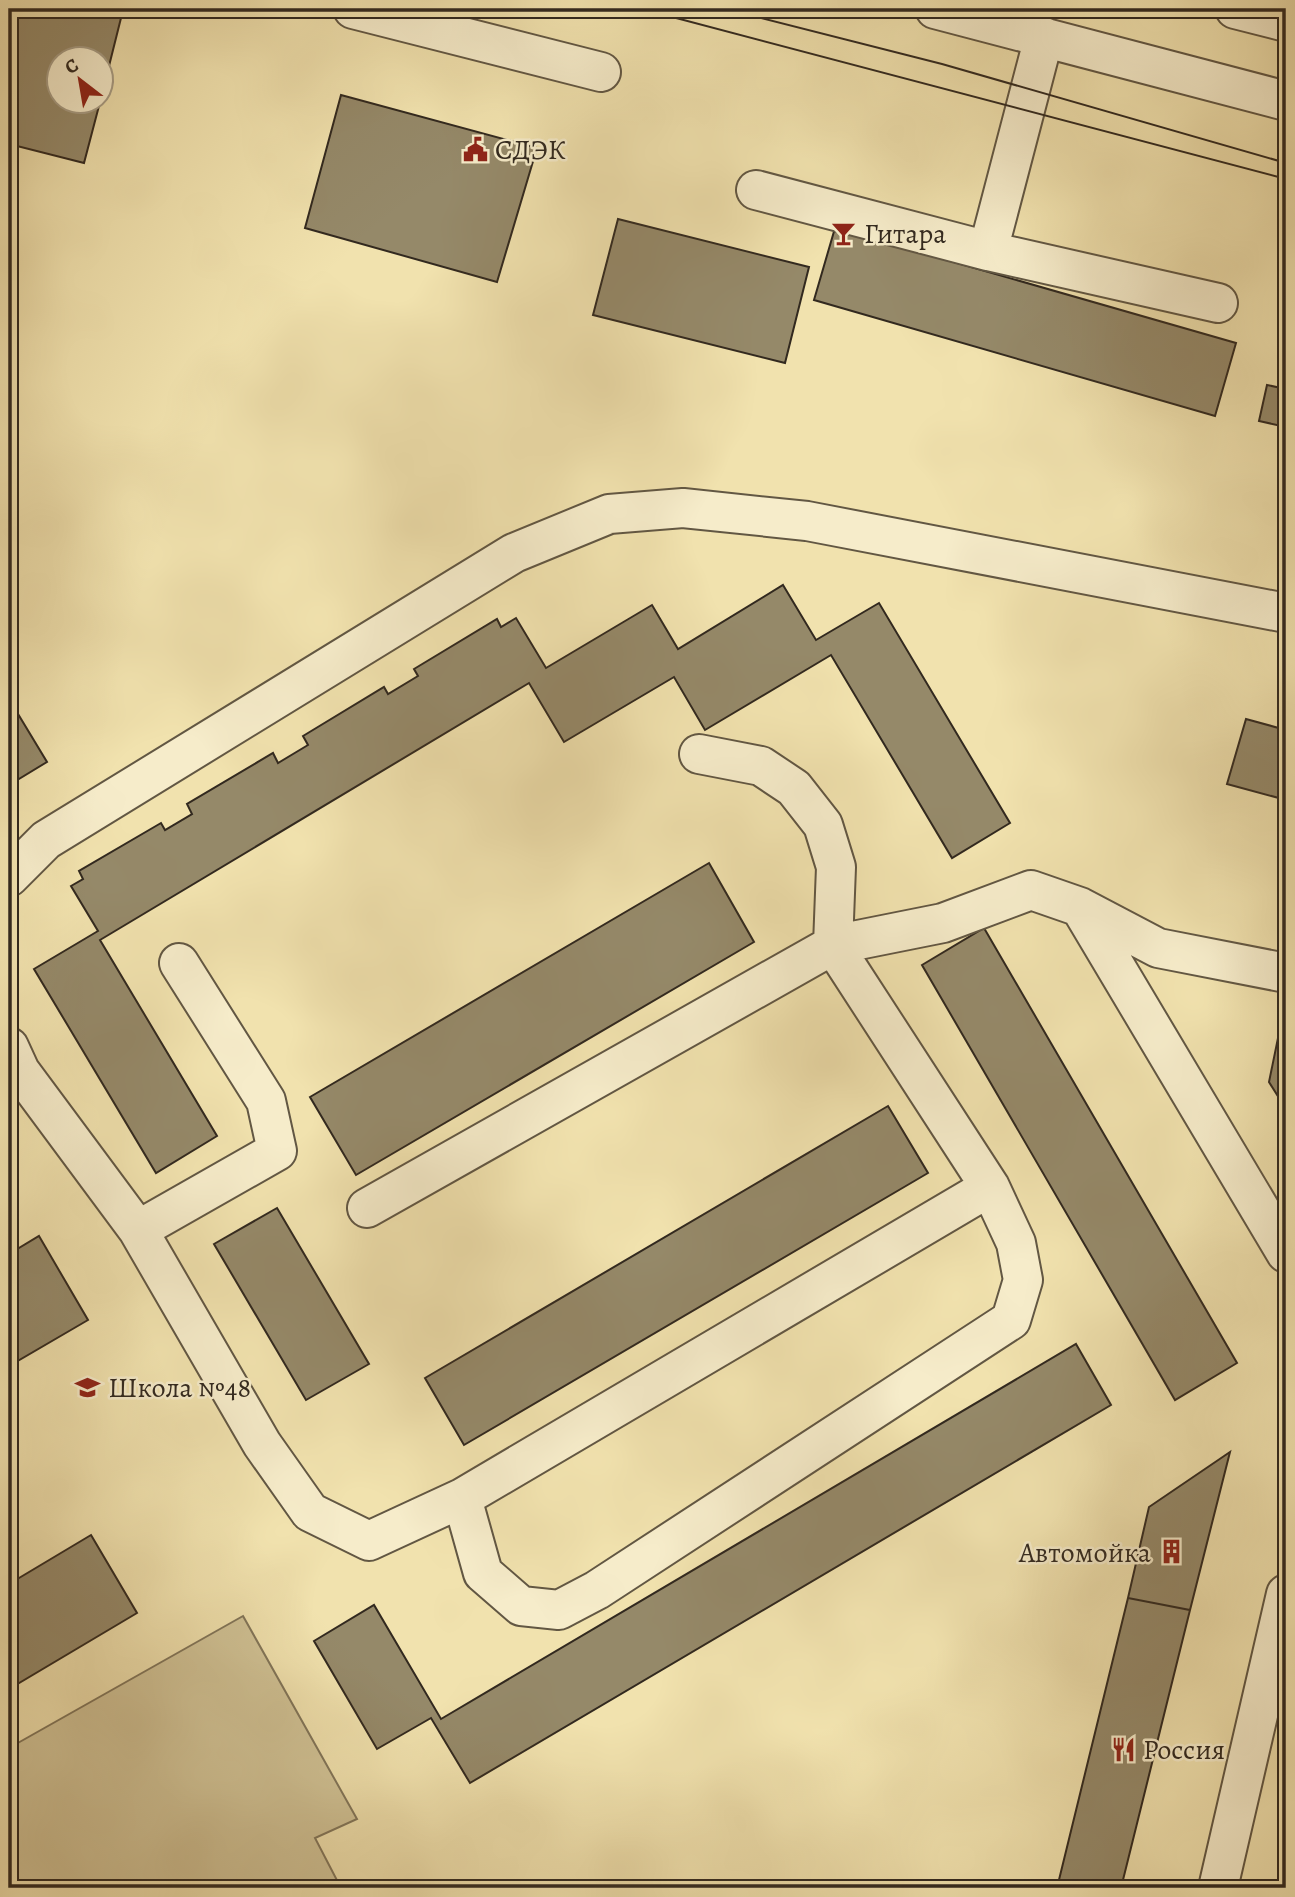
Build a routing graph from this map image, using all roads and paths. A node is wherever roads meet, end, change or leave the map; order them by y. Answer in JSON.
{"nodes":[{"id":1,"x":935,"y":9,"type":"edge"},
{"id":2,"x":1235,"y":9,"type":"edge"},
{"id":3,"x":365,"y":10,"type":"edge"},
{"id":4,"x":1286,"y":22,"type":"edge"},
{"id":5,"x":1044,"y":37,"type":"junction"},
{"id":6,"x":601,"y":72,"type":"dead end"},
{"id":7,"x":1286,"y":100,"type":"edge"},
{"id":8,"x":756,"y":190,"type":"dead end"},
{"id":9,"x":988,"y":251,"type":"junction"},
{"id":10,"x":1218,"y":303,"type":"dead end"},
{"id":11,"x":1286,"y":614,"type":"edge"},
{"id":12,"x":699,"y":754,"type":"dead end"},
{"id":13,"x":9,"y":877,"type":"edge"},
{"id":14,"x":1080,"y":907,"type":"junction"},
{"id":15,"x":833,"y":945,"type":"junction"},
{"id":16,"x":179,"y":963,"type":"dead end"},
{"id":17,"x":1286,"y":973,"type":"edge"},
{"id":18,"x":9,"y":1046,"type":"edge"},
{"id":19,"x":990,"y":1187,"type":"junction"},
{"id":20,"x":367,"y":1208,"type":"dead end"},
{"id":21,"x":138,"y":1230,"type":"junction"},
{"id":22,"x":1286,"y":1253,"type":"edge"},
{"id":23,"x":462,"y":1498,"type":"junction"},
{"id":24,"x":1286,"y":1594,"type":"edge"},
{"id":25,"x":1218,"y":1888,"type":"edge"}],
"edges":[{"from":1,"to":5,"type":"street"},
{"from":2,"to":4,"type":"street"},
{"from":3,"to":6,"type":"street"},
{"from":5,"to":7,"type":"street"},
{"from":5,"to":9,"type":"street"},
{"from":8,"to":9,"type":"street"},
{"from":9,"to":10,"type":"street"},
{"from":11,"to":13,"type":"street"},
{"from":12,"to":15,"type":"street"},
{"from":14,"to":15,"type":"street"},
{"from":14,"to":17,"type":"street"},
{"from":14,"to":22,"type":"street"},
{"from":15,"to":19,"type":"street"},
{"from":15,"to":20,"type":"street"},
{"from":16,"to":21,"type":"street"},
{"from":18,"to":21,"type":"street"},
{"from":19,"to":23,"type":"street"},
{"from":19,"to":23,"type":"street"},
{"from":21,"to":23,"type":"street"},
{"from":24,"to":25,"type":"street"}]}
